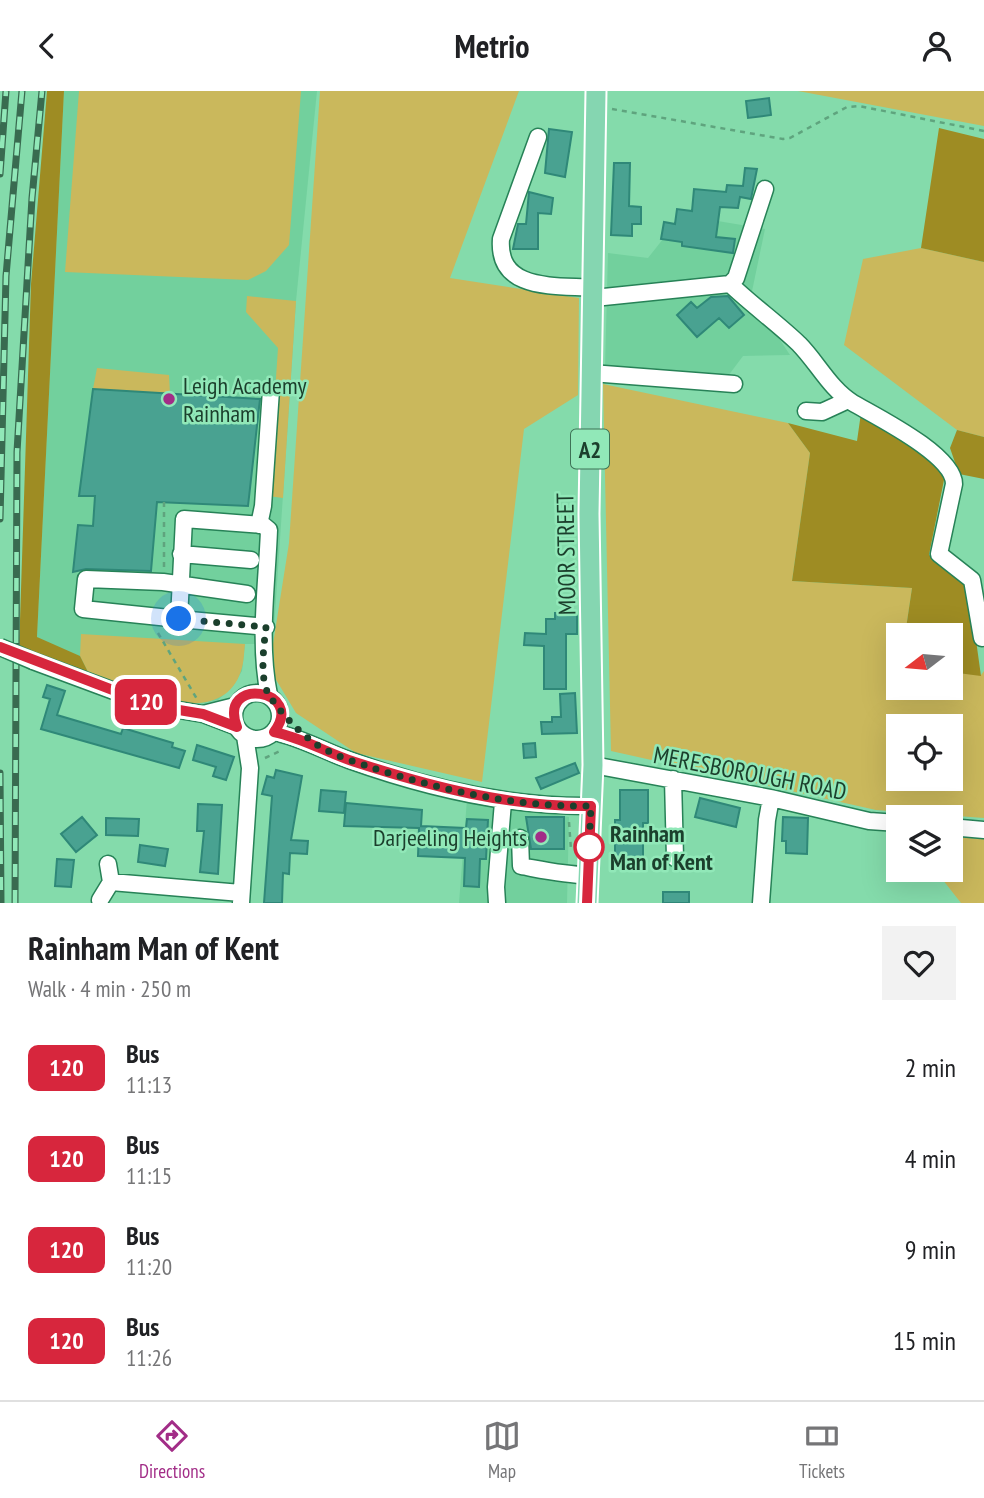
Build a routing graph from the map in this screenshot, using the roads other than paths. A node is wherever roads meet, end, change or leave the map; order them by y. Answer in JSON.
{"nodes":[{"id":1,"x":596,"y":99,"type":"edge"},
{"id":2,"x":538,"y":137,"type":"dead end"},
{"id":3,"x":765,"y":189,"type":"dead end"},
{"id":4,"x":730,"y":284,"type":"junction"},
{"id":5,"x":594,"y":293,"type":"junction"},
{"id":6,"x":591,"y":373,"type":"junction"},
{"id":7,"x":733,"y":384,"type":"dead end"},
{"id":8,"x":271,"y":390,"type":"dead end"},
{"id":9,"x":848,"y":400,"type":"junction"},
{"id":10,"x":806,"y":411,"type":"dead end"},
{"id":11,"x":259,"y":524,"type":"junction"},
{"id":12,"x":181,"y":554,"type":"junction"},
{"id":13,"x":251,"y":560,"type":"dead end"},
{"id":14,"x":183,"y":585,"type":"junction"},
{"id":15,"x":247,"y":594,"type":"dead end"},
{"id":16,"x":179,"y":619,"type":"junction"},
{"id":17,"x":266,"y":627,"type":"junction"},
{"id":18,"x":982,"y":638,"type":"edge"},
{"id":19,"x":0,"y":647,"type":"edge"},
{"id":20,"x":262,"y":659,"type":"junction"},
{"id":21,"x":241,"y":700,"type":"junction"},
{"id":22,"x":274,"y":700,"type":"junction"},
{"id":23,"x":203,"y":714,"type":"junction"},
{"id":24,"x":241,"y":731,"type":"junction"},
{"id":25,"x":272,"y":734,"type":"junction"},
{"id":26,"x":314,"y":743,"type":"junction"},
{"id":27,"x":253,"y":763,"type":"junction"},
{"id":28,"x":593,"y":765,"type":"junction"},
{"id":29,"x":673,"y":779,"type":"junction"},
{"id":30,"x":771,"y":798,"type":"junction"},
{"id":31,"x":503,"y":802,"type":"junction"},
{"id":32,"x":591,"y":806,"type":"junction"},
{"id":33,"x":886,"y":822,"type":"edge"},
{"id":34,"x":963,"y":828,"type":"edge"},
{"id":35,"x":984,"y":830,"type":"edge"},
{"id":36,"x":520,"y":838,"type":"dead end"},
{"id":37,"x":675,"y":858,"type":"dead end"},
{"id":38,"x":108,"y":864,"type":"dead end"},
{"id":39,"x":587,"y":875,"type":"junction"},
{"id":40,"x":111,"y":882,"type":"junction"},
{"id":41,"x":241,"y":898,"type":"edge"},
{"id":42,"x":100,"y":900,"type":"dead end"},
{"id":43,"x":497,"y":903,"type":"edge"},
{"id":44,"x":587,"y":903,"type":"edge"},
{"id":45,"x":761,"y":903,"type":"edge"}],
"edges":[{"from":1,"to":5,"type":"main road","name":"MOOR STREET","number":"A2"},
{"from":2,"to":5,"type":"street"},
{"from":3,"to":4,"type":"street"},
{"from":4,"to":5,"type":"street"},
{"from":4,"to":9,"type":"street"},
{"from":5,"to":6,"type":"main road","name":"MOOR STREET","number":"A2"},
{"from":6,"to":7,"type":"street"},
{"from":6,"to":28,"type":"main road","name":"MOOR STREET","number":"A2"},
{"from":8,"to":11,"type":"street"},
{"from":9,"to":10,"type":"street"},
{"from":9,"to":18,"type":"street"},
{"from":11,"to":12,"type":"street"},
{"from":11,"to":17,"type":"street"},
{"from":12,"to":13,"type":"street"},
{"from":12,"to":14,"type":"street"},
{"from":14,"to":15,"type":"street"},
{"from":14,"to":16,"type":"street"},
{"from":14,"to":16,"type":"street"},
{"from":16,"to":17,"type":"street"},
{"from":17,"to":20,"type":"street"},
{"from":19,"to":23,"type":"street","bridge":true},
{"from":20,"to":21,"type":"street"},
{"from":20,"to":22,"type":"street"},
{"from":21,"to":22,"type":"street"},
{"from":21,"to":23,"type":"street"},
{"from":21,"to":24,"type":"street"},
{"from":22,"to":25,"type":"street"},
{"from":22,"to":26,"type":"street"},
{"from":23,"to":24,"type":"street"},
{"from":24,"to":25,"type":"street"},
{"from":24,"to":27,"type":"street"},
{"from":25,"to":26,"type":"street"},
{"from":25,"to":27,"type":"street"},
{"from":26,"to":31,"type":"street"},
{"from":27,"to":41,"type":"street"},
{"from":28,"to":29,"type":"street","name":"MERESBOROUGH ROAD"},
{"from":28,"to":32,"type":"main road","name":"MOOR STREET","number":"A2"},
{"from":29,"to":30,"type":"street","name":"MERESBOROUGH ROAD"},
{"from":29,"to":37,"type":"street"},
{"from":30,"to":33,"type":"street","name":"MERESBOROUGH ROAD"},
{"from":30,"to":45,"type":"street"},
{"from":31,"to":32,"type":"street"},
{"from":31,"to":43,"type":"street"},
{"from":32,"to":39,"type":"main road","number":"A2"},
{"from":34,"to":35,"type":"street"},
{"from":36,"to":39,"type":"street"},
{"from":38,"to":40,"type":"street"},
{"from":39,"to":44,"type":"main road","number":"A2"},
{"from":40,"to":41,"type":"street"},
{"from":40,"to":42,"type":"street"}]}
